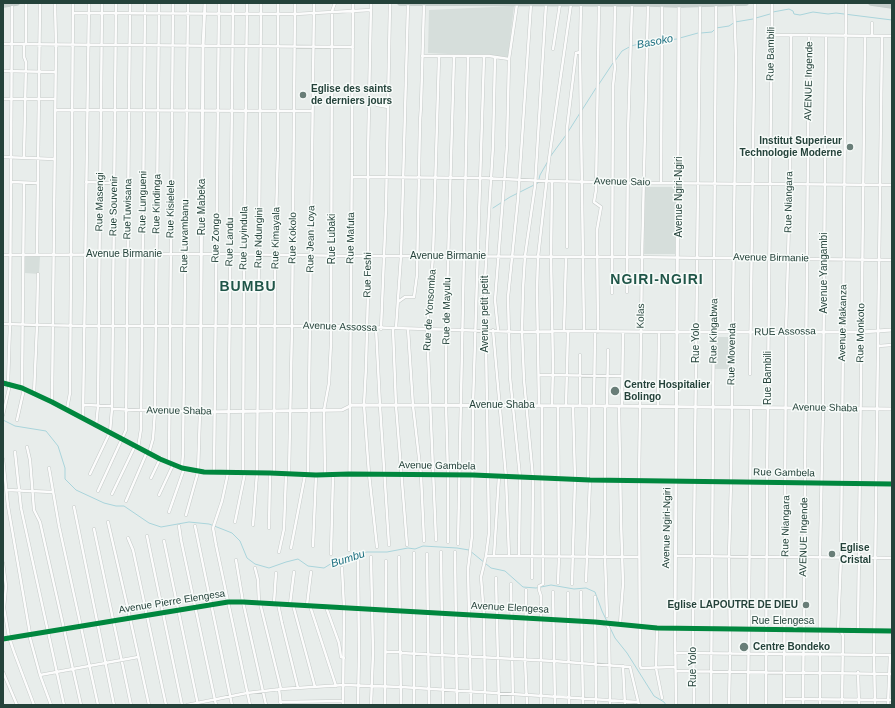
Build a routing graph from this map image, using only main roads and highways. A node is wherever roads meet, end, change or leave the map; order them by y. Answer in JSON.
{"nodes":[{"id":1,"x":15,"y":3,"type":"edge"},
{"id":2,"x":400,"y":3,"type":"edge"},
{"id":3,"x":408,"y":3,"type":"edge"},
{"id":4,"x":424,"y":3,"type":"edge"},
{"id":5,"x":507,"y":3,"type":"edge"},
{"id":6,"x":520,"y":3,"type":"edge"},
{"id":7,"x":535,"y":3,"type":"edge"},
{"id":8,"x":563,"y":3,"type":"edge"},
{"id":9,"x":579,"y":3,"type":"edge"},
{"id":10,"x":593,"y":3,"type":"edge"},
{"id":11,"x":734,"y":3,"type":"edge"},
{"id":12,"x":746,"y":3,"type":"edge"},
{"id":13,"x":871,"y":3,"type":"edge"},
{"id":14,"x":531,"y":4,"type":"edge"},
{"id":15,"x":548,"y":4,"type":"edge"},
{"id":16,"x":572,"y":4,"type":"edge"},
{"id":17,"x":609,"y":4,"type":"edge"},
{"id":18,"x":625,"y":4,"type":"edge"},
{"id":19,"x":641,"y":4,"type":"edge"},
{"id":20,"x":651,"y":4,"type":"edge"},
{"id":21,"x":679,"y":4,"type":"edge"},
{"id":22,"x":3,"y":5,"type":"edge"},
{"id":23,"x":892,"y":6,"type":"edge"}],
"edges":[{"from":1,"to":22,"type":"highway"},
{"from":2,"to":3,"type":"highway"},
{"from":3,"to":4,"type":"highway"},
{"from":4,"to":5,"type":"highway"},
{"from":5,"to":6,"type":"highway"},
{"from":6,"to":14,"type":"highway"},
{"from":7,"to":14,"type":"highway"},
{"from":7,"to":15,"type":"highway"},
{"from":8,"to":15,"type":"highway"},
{"from":8,"to":16,"type":"highway"},
{"from":9,"to":10,"type":"highway"},
{"from":9,"to":16,"type":"highway"},
{"from":10,"to":17,"type":"highway"},
{"from":11,"to":12,"type":"highway"},
{"from":11,"to":21,"type":"highway"},
{"from":13,"to":23,"type":"highway"},
{"from":17,"to":18,"type":"highway"},
{"from":18,"to":19,"type":"highway"},
{"from":19,"to":20,"type":"highway"},
{"from":20,"to":21,"type":"highway"}]}
